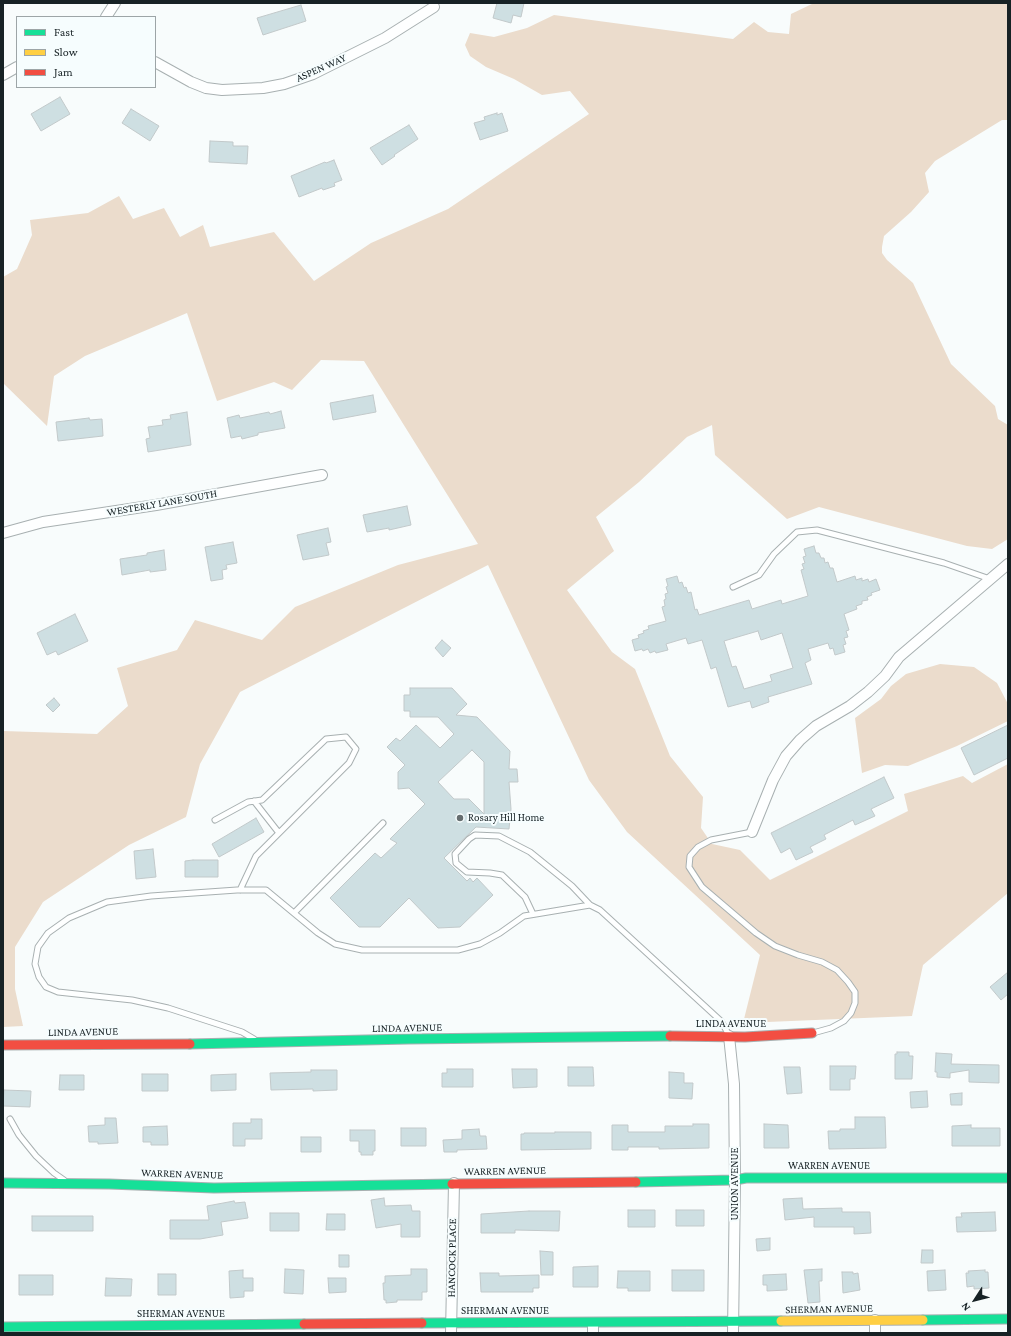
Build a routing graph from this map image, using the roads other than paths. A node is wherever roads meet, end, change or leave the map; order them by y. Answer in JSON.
{"nodes":[{"id":1,"x":115,"y":3,"type":"edge"},
{"id":2,"x":434,"y":7,"type":"dead end"},
{"id":3,"x":107,"y":16,"type":"edge"},
{"id":4,"x":156,"y":63,"type":"edge"},
{"id":5,"x":16,"y":68,"type":"edge"},
{"id":6,"x":3,"y":75,"type":"edge"},
{"id":7,"x":322,"y":475,"type":"dead end"},
{"id":8,"x":3,"y":533,"type":"edge"},
{"id":9,"x":1008,"y":564,"type":"edge"},
{"id":10,"x":990,"y":579,"type":"junction"},
{"id":11,"x":733,"y":587,"type":"dead end"},
{"id":12,"x":254,"y":801,"type":"junction"},
{"id":13,"x":215,"y":820,"type":"dead end"},
{"id":14,"x":382,"y":822,"type":"dead end"},
{"id":15,"x":752,"y":832,"type":"joint"},
{"id":16,"x":279,"y":833,"type":"junction"},
{"id":17,"x":240,"y":890,"type":"junction"},
{"id":18,"x":590,"y":905,"type":"junction"},
{"id":19,"x":294,"y":913,"type":"junction"},
{"id":20,"x":533,"y":914,"type":"junction"},
{"id":21,"x":812,"y":1033,"type":"joint"},
{"id":22,"x":729,"y":1036,"type":"junction"},
{"id":23,"x":260,"y":1043,"type":"junction"},
{"id":24,"x":3,"y":1045,"type":"edge"},
{"id":25,"x":10,"y":1119,"type":"dead end"},
{"id":26,"x":1008,"y":1178,"type":"edge"},
{"id":27,"x":735,"y":1180,"type":"junction"},
{"id":28,"x":3,"y":1183,"type":"edge"},
{"id":29,"x":454,"y":1183,"type":"junction"},
{"id":30,"x":66,"y":1184,"type":"junction"},
{"id":31,"x":1008,"y":1319,"type":"edge"},
{"id":32,"x":875,"y":1320,"type":"junction"},
{"id":33,"x":734,"y":1322,"type":"junction"},
{"id":34,"x":3,"y":1327,"type":"edge"},
{"id":35,"x":451,"y":1328,"type":"edge"},
{"id":36,"x":593,"y":1328,"type":"edge"},
{"id":37,"x":169,"y":1329,"type":"edge"},
{"id":38,"x":306,"y":1329,"type":"edge"},
{"id":39,"x":31,"y":1330,"type":"edge"},
{"id":40,"x":733,"y":1333,"type":"edge"},
{"id":41,"x":876,"y":1333,"type":"edge"}],
"edges":[{"from":1,"to":3,"type":"street"},
{"from":2,"to":4,"type":"street","name":"ASPEN WAY"},
{"from":5,"to":6,"type":"street"},
{"from":7,"to":8,"type":"street","name":"WESTERLY LANE SOUTH"},
{"from":9,"to":10,"type":"street"},
{"from":10,"to":11,"type":"lane"},
{"from":10,"to":15,"type":"street"},
{"from":12,"to":13,"type":"lane"},
{"from":12,"to":16,"type":"lane"},
{"from":12,"to":16,"type":"lane"},
{"from":14,"to":19,"type":"lane"},
{"from":15,"to":21,"type":"lane"},
{"from":16,"to":17,"type":"lane"},
{"from":17,"to":19,"type":"lane"},
{"from":17,"to":23,"type":"lane"},
{"from":18,"to":20,"type":"lane"},
{"from":18,"to":20,"type":"lane"},
{"from":18,"to":22,"type":"lane"},
{"from":19,"to":20,"type":"lane"},
{"from":21,"to":22,"type":"street","name":"LINDA AVENUE"},
{"from":22,"to":23,"type":"street","name":"LINDA AVENUE"},
{"from":22,"to":27,"type":"street","name":"UNION AVENUE"},
{"from":23,"to":24,"type":"street","name":"LINDA AVENUE"},
{"from":25,"to":30,"type":"lane"},
{"from":26,"to":27,"type":"street","name":"WARREN AVENUE"},
{"from":27,"to":29,"type":"street","name":"WARREN AVENUE"},
{"from":27,"to":33,"type":"street","name":"UNION AVENUE"},
{"from":28,"to":30,"type":"street","name":"WARREN AVENUE"},
{"from":29,"to":30,"type":"street","name":"WARREN AVENUE"},
{"from":29,"to":35,"type":"street","name":"HANCOCK PLACE"},
{"from":31,"to":32,"type":"street","name":"SHERMAN AVENUE"},
{"from":32,"to":33,"type":"street","name":"SHERMAN AVENUE"},
{"from":32,"to":41,"type":"street"},
{"from":33,"to":36,"type":"street","name":"SHERMAN AVENUE"},
{"from":33,"to":40,"type":"street","name":"UNION AVENUE"},
{"from":34,"to":39,"type":"street","name":"SHERMAN AVENUE"},
{"from":35,"to":36,"type":"street","name":"SHERMAN AVENUE"},
{"from":35,"to":38,"type":"street","name":"SHERMAN AVENUE"},
{"from":37,"to":38,"type":"street","name":"SHERMAN AVENUE"},
{"from":37,"to":39,"type":"street","name":"SHERMAN AVENUE"}]}
